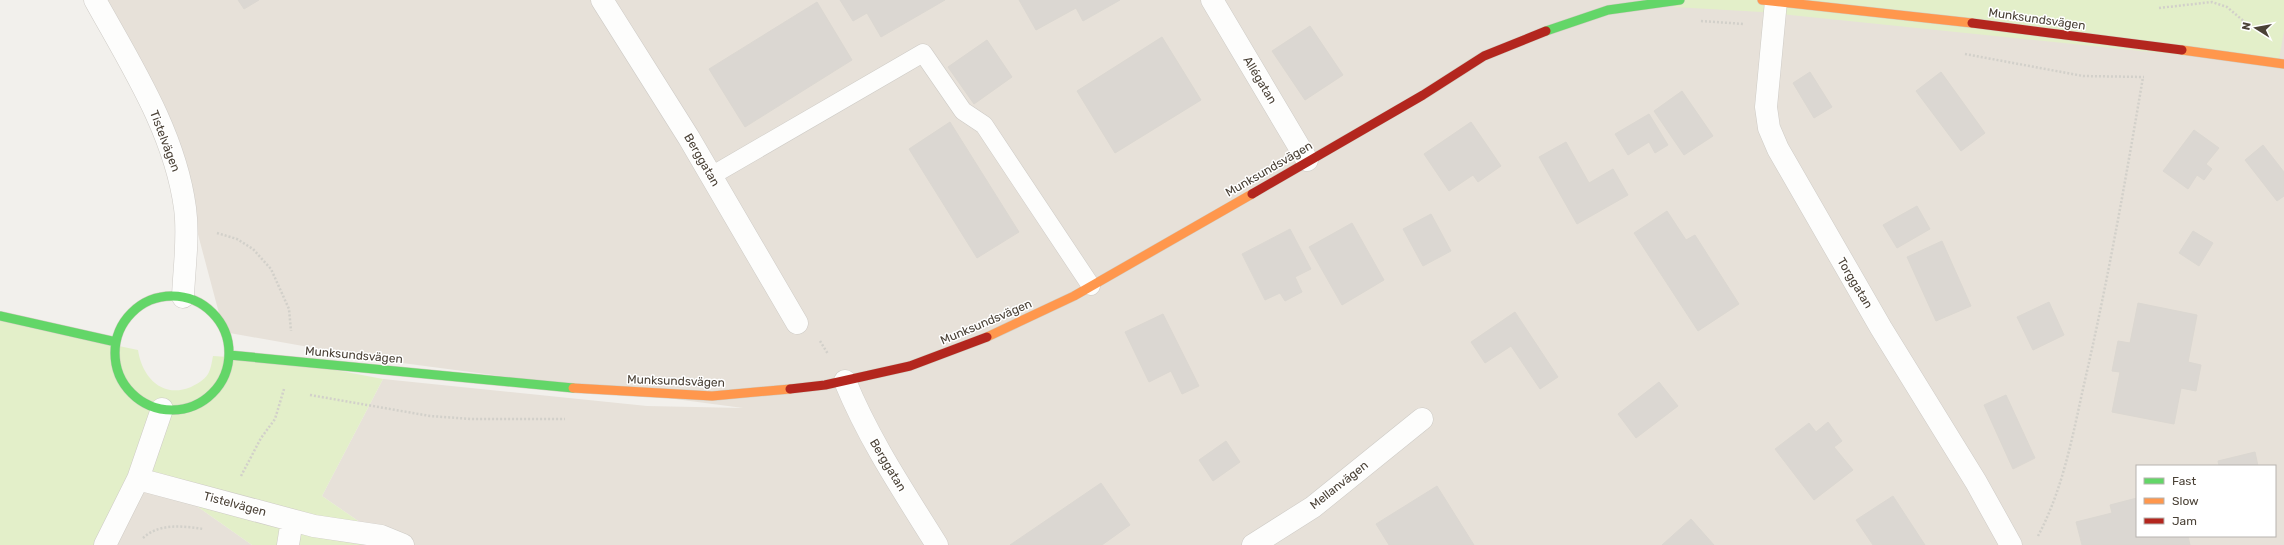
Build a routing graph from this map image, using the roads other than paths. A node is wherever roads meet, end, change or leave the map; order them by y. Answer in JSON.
{"nodes":[{"id":1,"x":95,"y":0,"type":"edge"},
{"id":2,"x":602,"y":0,"type":"edge"},
{"id":3,"x":1212,"y":0,"type":"edge"},
{"id":4,"x":1769,"y":0,"type":"edge"},
{"id":5,"x":1668,"y":1,"type":"edge"},
{"id":6,"x":2284,"y":64,"type":"edge"},
{"id":7,"x":1308,"y":160,"type":"junction"},
{"id":8,"x":711,"y":176,"type":"junction"},
{"id":9,"x":1091,"y":286,"type":"junction"},
{"id":10,"x":183,"y":297,"type":"junction"},
{"id":11,"x":0,"y":316,"type":"edge"},
{"id":12,"x":797,"y":323,"type":"road end"},
{"id":13,"x":116,"y":342,"type":"junction"},
{"id":14,"x":229,"y":355,"type":"junction"},
{"id":15,"x":845,"y":381,"type":"junction"},
{"id":16,"x":162,"y":409,"type":"junction"},
{"id":17,"x":1422,"y":419,"type":"dead end"},
{"id":18,"x":138,"y":479,"type":"junction"},
{"id":19,"x":292,"y":520,"type":"junction"},
{"id":20,"x":105,"y":545,"type":"edge"},
{"id":21,"x":288,"y":545,"type":"edge"},
{"id":22,"x":403,"y":545,"type":"edge"},
{"id":23,"x":937,"y":545,"type":"edge"},
{"id":24,"x":1253,"y":545,"type":"edge"},
{"id":25,"x":2011,"y":545,"type":"edge"}],
"edges":[{"from":1,"to":10,"type":"street","name":"Tistelvägen"},
{"from":2,"to":8,"type":"street","name":"Berggatan"},
{"from":3,"to":7,"type":"street","name":"Allégatan"},
{"from":4,"to":6,"type":"street","name":"Munksundsvägen"},
{"from":4,"to":25,"type":"street","name":"Torggatan"},
{"from":5,"to":7,"type":"street","name":"Munksundsvägen"},
{"from":7,"to":9,"type":"street","name":"Munksundsvägen"},
{"from":8,"to":9,"type":"lane"},
{"from":8,"to":12,"type":"street","name":"Berggatan"},
{"from":9,"to":15,"type":"street","name":"Munksundsvägen"},
{"from":10,"to":13,"type":"street"},
{"from":10,"to":14,"type":"street"},
{"from":11,"to":13,"type":"street"},
{"from":13,"to":16,"type":"street"},
{"from":14,"to":15,"type":"street","name":"Munksundsvägen"},
{"from":14,"to":16,"type":"street"},
{"from":15,"to":23,"type":"street","name":"Berggatan"},
{"from":16,"to":18,"type":"street"},
{"from":17,"to":24,"type":"street","name":"Mellanvägen"},
{"from":18,"to":19,"type":"street","name":"Tistelvägen"},
{"from":18,"to":20,"type":"street"},
{"from":19,"to":21,"type":"street"},
{"from":19,"to":22,"type":"street","name":"Tistelvägen"}]}
